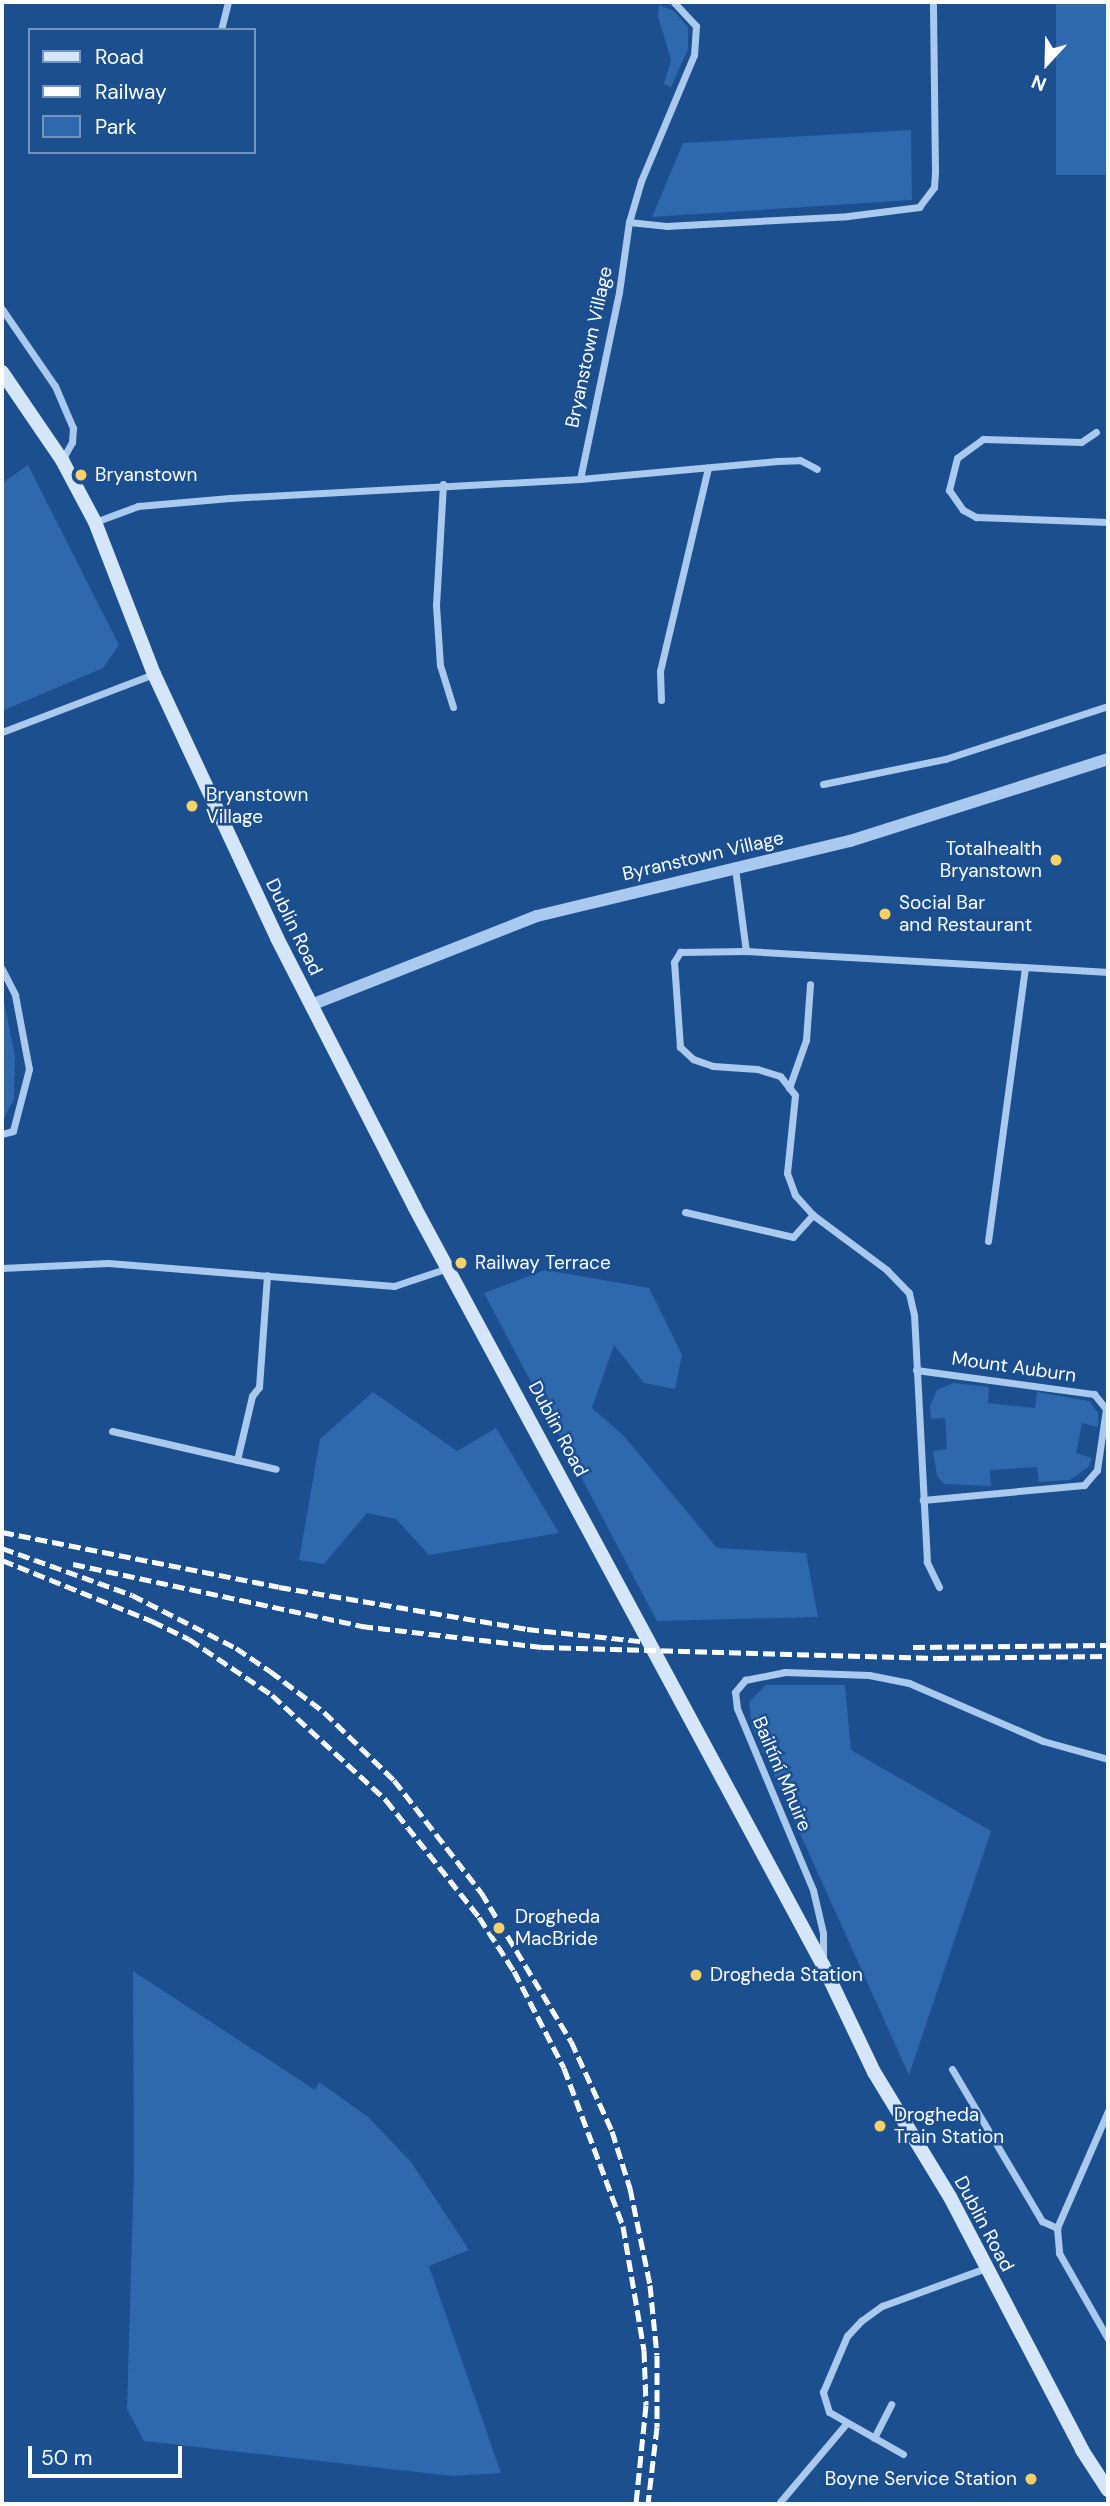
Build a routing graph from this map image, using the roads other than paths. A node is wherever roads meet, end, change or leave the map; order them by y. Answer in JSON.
{"nodes":[{"id":1,"x":228,"y":2,"type":"edge"},
{"id":2,"x":674,"y":2,"type":"edge"},
{"id":3,"x":933,"y":2,"type":"edge"},
{"id":4,"x":222,"y":28,"type":"edge"},
{"id":5,"x":629,"y":222,"type":"junction"},
{"id":6,"x":2,"y":309,"type":"edge"},
{"id":7,"x":2,"y":372,"type":"edge"},
{"id":8,"x":1096,"y":432,"type":"dead end"},
{"id":9,"x":62,"y":460,"type":"junction"},
{"id":10,"x":708,"y":468,"type":"junction"},
{"id":11,"x":817,"y":469,"type":"dead end"},
{"id":12,"x":580,"y":479,"type":"junction"},
{"id":13,"x":443,"y":484,"type":"junction"},
{"id":14,"x":94,"y":522,"type":"junction"},
{"id":15,"x":1108,"y":522,"type":"edge"},
{"id":16,"x":155,"y":674,"type":"junction"},
{"id":17,"x":661,"y":700,"type":"dead end"},
{"id":18,"x":1108,"y":706,"type":"edge"},
{"id":19,"x":453,"y":707,"type":"dead end"},
{"id":20,"x":2,"y":732,"type":"edge"},
{"id":21,"x":1108,"y":759,"type":"edge"},
{"id":22,"x":823,"y":784,"type":"dead end"},
{"id":23,"x":736,"y":868,"type":"junction"},
{"id":24,"x":746,"y":951,"type":"junction"},
{"id":25,"x":1025,"y":967,"type":"junction"},
{"id":26,"x":2,"y":969,"type":"edge"},
{"id":27,"x":1108,"y":972,"type":"edge"},
{"id":28,"x":810,"y":984,"type":"dead end"},
{"id":29,"x":311,"y":1005,"type":"junction"},
{"id":30,"x":789,"y":1088,"type":"junction"},
{"id":31,"x":2,"y":1134,"type":"edge"},
{"id":32,"x":685,"y":1212,"type":"dead end"},
{"id":33,"x":813,"y":1215,"type":"junction"},
{"id":34,"x":988,"y":1241,"type":"dead end"},
{"id":35,"x":2,"y":1268,"type":"edge"},
{"id":36,"x":449,"y":1268,"type":"junction"},
{"id":37,"x":267,"y":1275,"type":"junction"},
{"id":38,"x":916,"y":1370,"type":"junction"},
{"id":39,"x":112,"y":1431,"type":"dead end"},
{"id":40,"x":237,"y":1460,"type":"junction"},
{"id":41,"x":276,"y":1469,"type":"dead end"},
{"id":42,"x":923,"y":1500,"type":"junction"},
{"id":43,"x":939,"y":1587,"type":"dead end"},
{"id":44,"x":1108,"y":1759,"type":"edge"},
{"id":45,"x":823,"y":1965,"type":"junction"},
{"id":46,"x":953,"y":2069,"type":"dead end"},
{"id":47,"x":1108,"y":2111,"type":"edge"},
{"id":48,"x":1057,"y":2228,"type":"junction"},
{"id":49,"x":986,"y":2268,"type":"junction"},
{"id":50,"x":1108,"y":2339,"type":"edge"},
{"id":51,"x":891,"y":2404,"type":"dead end"},
{"id":52,"x":846,"y":2424,"type":"junction"},
{"id":53,"x":874,"y":2438,"type":"junction"},
{"id":54,"x":903,"y":2454,"type":"dead end"},
{"id":55,"x":1108,"y":2490,"type":"edge"},
{"id":56,"x":780,"y":2502,"type":"dead end"}],
"edges":[{"from":1,"to":4,"type":"street"},
{"from":2,"to":5,"type":"street","name":"Bryanstown Village"},
{"from":3,"to":5,"type":"street"},
{"from":5,"to":12,"type":"street","name":"Bryanstown Village"},
{"from":6,"to":9,"type":"street"},
{"from":7,"to":9,"type":"main road","name":"Dublin Road"},
{"from":8,"to":15,"type":"street"},
{"from":9,"to":14,"type":"main road","name":"Dublin Road"},
{"from":10,"to":11,"type":"street"},
{"from":10,"to":12,"type":"street"},
{"from":10,"to":17,"type":"street"},
{"from":12,"to":13,"type":"street"},
{"from":13,"to":14,"type":"street"},
{"from":13,"to":19,"type":"street"},
{"from":14,"to":16,"type":"main road","name":"Dublin Road"},
{"from":16,"to":20,"type":"street"},
{"from":16,"to":29,"type":"main road","name":"Dublin Road"},
{"from":18,"to":22,"type":"street"},
{"from":21,"to":23,"type":"street","name":"Byranstown Village"},
{"from":23,"to":24,"type":"street"},
{"from":23,"to":29,"type":"street","name":"Byranstown Village"},
{"from":24,"to":25,"type":"street"},
{"from":24,"to":30,"type":"street"},
{"from":25,"to":27,"type":"street"},
{"from":25,"to":34,"type":"street"},
{"from":26,"to":31,"type":"street"},
{"from":28,"to":30,"type":"street"},
{"from":29,"to":36,"type":"main road","name":"Dublin Road"},
{"from":30,"to":33,"type":"street"},
{"from":32,"to":33,"type":"street"},
{"from":33,"to":38,"type":"street"},
{"from":35,"to":37,"type":"street"},
{"from":36,"to":37,"type":"street"},
{"from":36,"to":45,"type":"main road","name":"Dublin Road"},
{"from":37,"to":40,"type":"street"},
{"from":38,"to":42,"type":"street"},
{"from":38,"to":42,"type":"street","name":"Mount Auburn"},
{"from":39,"to":40,"type":"street"},
{"from":40,"to":41,"type":"street"},
{"from":42,"to":43,"type":"street"},
{"from":44,"to":45,"type":"street","name":"Bailtíní Mhuire"},
{"from":45,"to":49,"type":"main road","name":"Dublin Road"},
{"from":46,"to":48,"type":"street"},
{"from":47,"to":48,"type":"street"},
{"from":48,"to":50,"type":"street"},
{"from":49,"to":52,"type":"street"},
{"from":49,"to":55,"type":"main road","name":"Dublin Road"},
{"from":51,"to":53,"type":"street"},
{"from":52,"to":53,"type":"street"},
{"from":52,"to":56,"type":"street"},
{"from":53,"to":54,"type":"street"}]}
